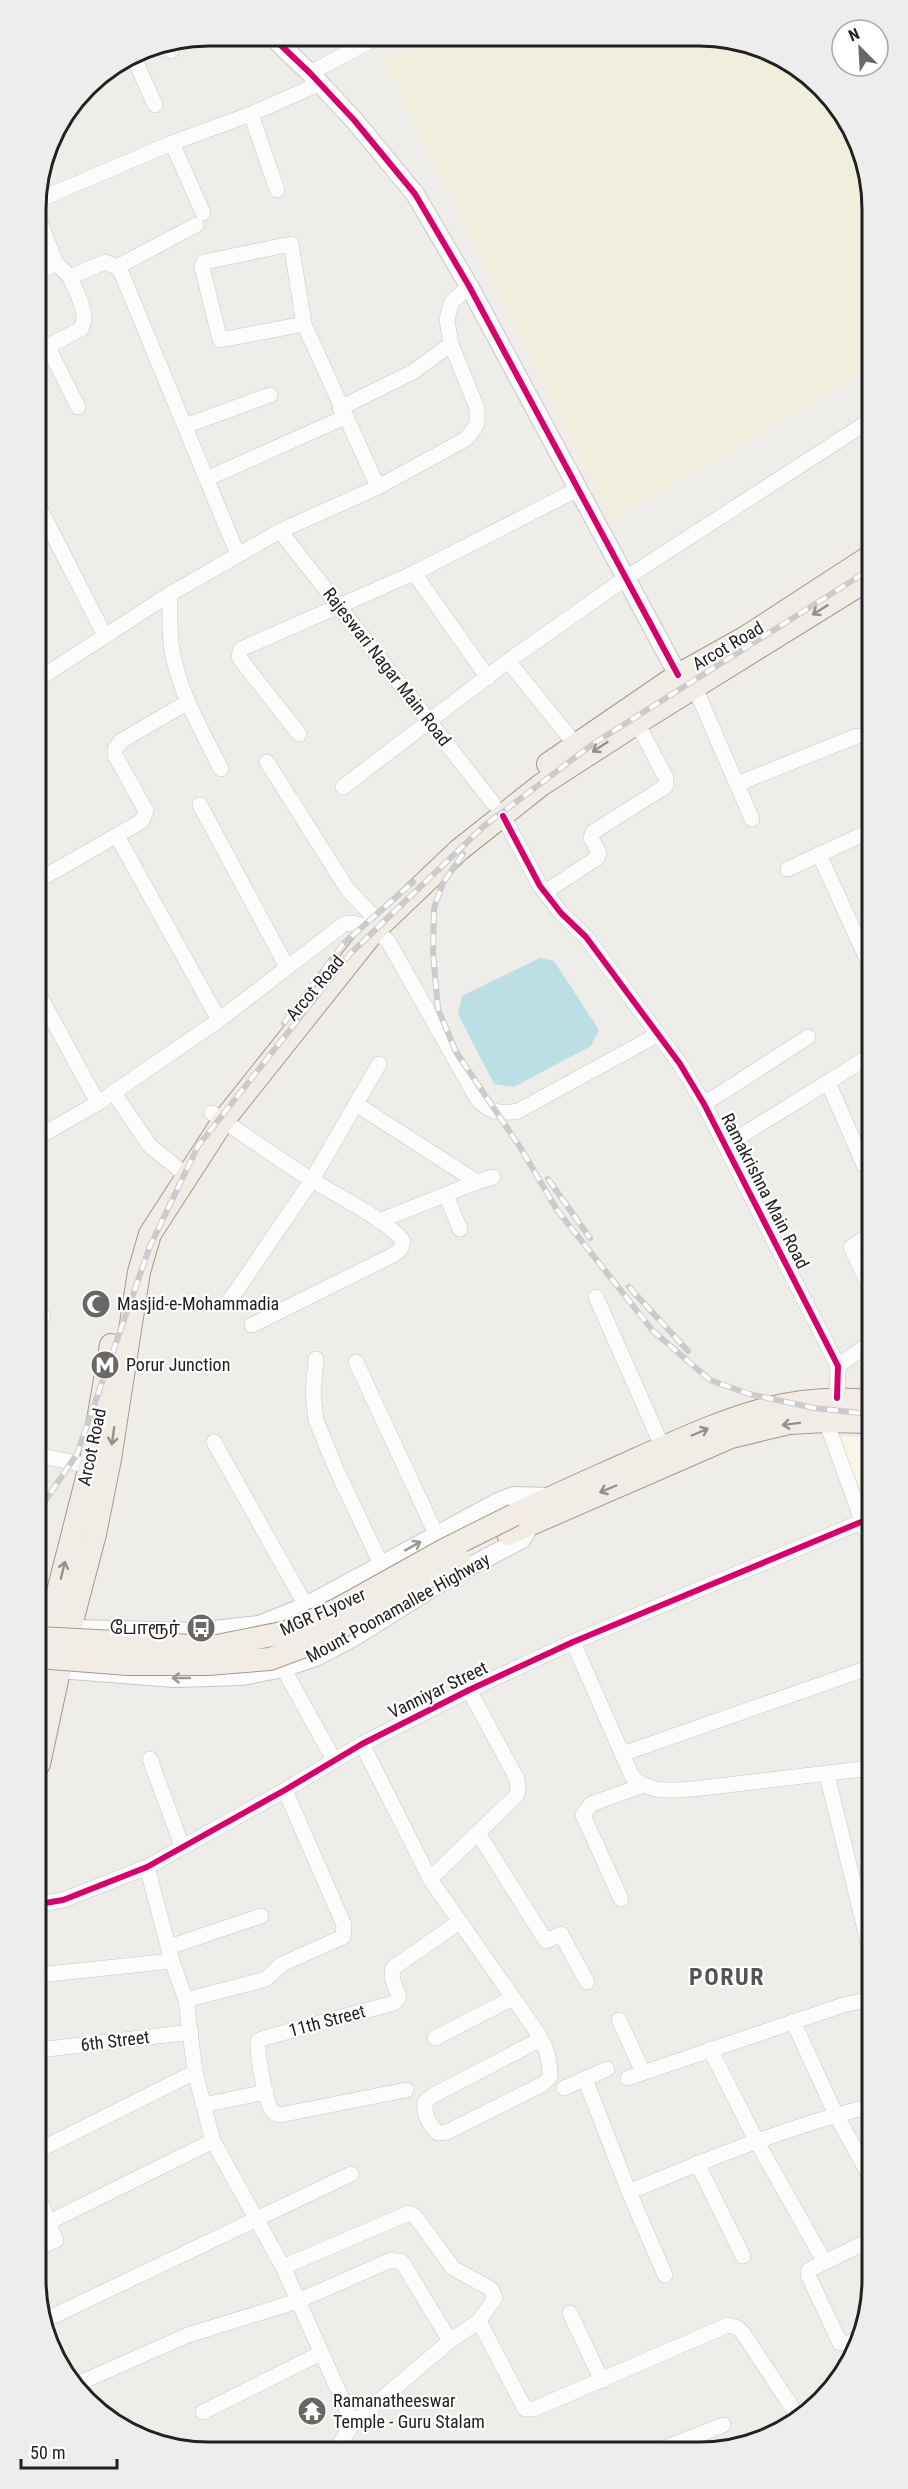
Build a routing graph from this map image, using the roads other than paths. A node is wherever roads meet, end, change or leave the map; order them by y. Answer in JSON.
{"nodes":[{"id":1,"x":281,"y":46,"type":"edge"},
{"id":2,"x":364,"y":46,"type":"edge"},
{"id":3,"x":137,"y":64,"type":"edge"},
{"id":4,"x":315,"y":78,"type":"junction"},
{"id":5,"x":155,"y":105,"type":"dead end"},
{"id":6,"x":251,"y":114,"type":"junction"},
{"id":7,"x":172,"y":143,"type":"junction"},
{"id":8,"x":277,"y":190,"type":"dead end"},
{"id":9,"x":47,"y":196,"type":"edge"},
{"id":10,"x":47,"y":241,"type":"edge"},
{"id":11,"x":56,"y":263,"type":"junction"},
{"id":12,"x":117,"y":267,"type":"junction"},
{"id":13,"x":47,"y":268,"type":"edge"},
{"id":14,"x":70,"y":278,"type":"junction"},
{"id":15,"x":469,"y":286,"type":"junction"},
{"id":16,"x":304,"y":324,"type":"junction"},
{"id":17,"x":451,"y":344,"type":"junction"},
{"id":18,"x":47,"y":347,"type":"edge"},
{"id":19,"x":47,"y":358,"type":"edge"},
{"id":20,"x":270,"y":395,"type":"dead end"},
{"id":21,"x":78,"y":407,"type":"dead end"},
{"id":22,"x":343,"y":413,"type":"junction"},
{"id":23,"x":185,"y":426,"type":"junction"},
{"id":24,"x":862,"y":426,"type":"edge"},
{"id":25,"x":206,"y":478,"type":"junction"},
{"id":26,"x":378,"y":487,"type":"junction"},
{"id":27,"x":578,"y":489,"type":"junction"},
{"id":28,"x":47,"y":522,"type":"edge"},
{"id":29,"x":280,"y":531,"type":"junction"},
{"id":30,"x":238,"y":555,"type":"junction"},
{"id":31,"x":862,"y":562,"type":"edge"},
{"id":32,"x":414,"y":573,"type":"junction"},
{"id":33,"x":626,"y":578,"type":"junction"},
{"id":34,"x":862,"y":583,"type":"edge"},
{"id":35,"x":170,"y":594,"type":"junction"},
{"id":36,"x":340,"y":607,"type":"junction"},
{"id":37,"x":105,"y":636,"type":"junction"},
{"id":38,"x":508,"y":661,"type":"junction"},
{"id":39,"x":47,"y":674,"type":"edge"},
{"id":40,"x":488,"y":678,"type":"junction"},
{"id":41,"x":686,"y":682,"type":"junction"},
{"id":42,"x":188,"y":702,"type":"junction"},
{"id":43,"x":429,"y":721,"type":"junction"},
{"id":44,"x":637,"y":723,"type":"junction"},
{"id":45,"x":299,"y":734,"type":"dead end"},
{"id":46,"x":857,"y":736,"type":"dead end"},
{"id":47,"x":575,"y":744,"type":"junction"},
{"id":48,"x":267,"y":762,"type":"dead end"},
{"id":49,"x":221,"y":769,"type":"dead end"},
{"id":50,"x":737,"y":784,"type":"junction"},
{"id":51,"x":343,"y":787,"type":"dead end"},
{"id":52,"x":200,"y":805,"type":"dead end"},
{"id":53,"x":498,"y":809,"type":"junction"},
{"id":54,"x":752,"y":819,"type":"dead end"},
{"id":55,"x":862,"y":835,"type":"edge"},
{"id":56,"x":117,"y":836,"type":"junction"},
{"id":57,"x":819,"y":854,"type":"junction"},
{"id":58,"x":788,"y":869,"type":"dead end"},
{"id":59,"x":47,"y":875,"type":"edge"},
{"id":60,"x":545,"y":892,"type":"junction"},
{"id":61,"x":371,"y":924,"type":"junction"},
{"id":62,"x":862,"y":948,"type":"edge"},
{"id":63,"x":287,"y":967,"type":"junction"},
{"id":64,"x":47,"y":1009,"type":"edge"},
{"id":65,"x":219,"y":1020,"type":"junction"},
{"id":66,"x":657,"y":1035,"type":"junction"},
{"id":67,"x":808,"y":1037,"type":"dead end"},
{"id":68,"x":862,"y":1061,"type":"edge"},
{"id":69,"x":379,"y":1064,"type":"dead end"},
{"id":70,"x":828,"y":1082,"type":"junction"},
{"id":71,"x":114,"y":1093,"type":"junction"},
{"id":72,"x":98,"y":1103,"type":"junction"},
{"id":73,"x":356,"y":1104,"type":"junction"},
{"id":74,"x":704,"y":1104,"type":"junction"},
{"id":75,"x":217,"y":1117,"type":"junction"},
{"id":76,"x":47,"y":1132,"type":"edge"},
{"id":77,"x":726,"y":1145,"type":"junction"},
{"id":78,"x":862,"y":1159,"type":"edge"},
{"id":79,"x":180,"y":1170,"type":"junction"},
{"id":80,"x":493,"y":1177,"type":"dead end"},
{"id":81,"x":312,"y":1180,"type":"junction"},
{"id":82,"x":477,"y":1182,"type":"junction"},
{"id":83,"x":446,"y":1195,"type":"junction"},
{"id":84,"x":380,"y":1221,"type":"junction"},
{"id":85,"x":460,"y":1229,"type":"dead end"},
{"id":86,"x":862,"y":1240,"type":"edge"},
{"id":87,"x":861,"y":1271,"type":"edge"},
{"id":88,"x":596,"y":1297,"type":"dead end"},
{"id":89,"x":230,"y":1300,"type":"dead end"},
{"id":90,"x":252,"y":1326,"type":"dead end"},
{"id":91,"x":861,"y":1349,"type":"edge"},
{"id":92,"x":316,"y":1359,"type":"dead end"},
{"id":93,"x":356,"y":1362,"type":"dead end"},
{"id":94,"x":838,"y":1366,"type":"junction"},
{"id":95,"x":837,"y":1398,"type":"junction"},
{"id":96,"x":861,"y":1400,"type":"edge"},
{"id":97,"x":826,"y":1421,"type":"junction"},
{"id":98,"x":861,"y":1422,"type":"edge"},
{"id":99,"x":214,"y":1442,"type":"dead end"},
{"id":100,"x":663,"y":1448,"type":"junction"},
{"id":101,"x":46,"y":1457,"type":"edge"},
{"id":102,"x":90,"y":1466,"type":"junction"},
{"id":103,"x":550,"y":1497,"type":"junction"},
{"id":104,"x":861,"y":1522,"type":"joint"},
{"id":105,"x":518,"y":1524,"type":"junction"},
{"id":106,"x":436,"y":1533,"type":"junction"},
{"id":107,"x":381,"y":1564,"type":"junction"},
{"id":108,"x":306,"y":1606,"type":"junction"},
{"id":109,"x":49,"y":1630,"type":"edge"},
{"id":110,"x":150,"y":1631,"type":"junction"},
{"id":111,"x":573,"y":1642,"type":"junction"},
{"id":112,"x":46,"y":1651,"type":"edge"},
{"id":113,"x":46,"y":1658,"type":"edge"},
{"id":114,"x":283,"y":1668,"type":"junction"},
{"id":115,"x":46,"y":1669,"type":"edge"},
{"id":116,"x":861,"y":1670,"type":"edge"},
{"id":117,"x":147,"y":1676,"type":"junction"},
{"id":118,"x":470,"y":1690,"type":"junction"},
{"id":119,"x":362,"y":1744,"type":"junction"},
{"id":120,"x":622,"y":1754,"type":"junction"},
{"id":121,"x":150,"y":1759,"type":"dead end"},
{"id":122,"x":334,"y":1760,"type":"junction"},
{"id":123,"x":861,"y":1770,"type":"edge"},
{"id":124,"x":827,"y":1775,"type":"junction"},
{"id":125,"x":641,"y":1786,"type":"junction"},
{"id":126,"x":285,"y":1790,"type":"junction"},
{"id":127,"x":478,"y":1833,"type":"junction"},
{"id":128,"x":182,"y":1846,"type":"junction"},
{"id":129,"x":147,"y":1867,"type":"junction"},
{"id":130,"x":430,"y":1879,"type":"junction"},
{"id":131,"x":621,"y":1899,"type":"dead end"},
{"id":132,"x":46,"y":1903,"type":"edge"},
{"id":133,"x":861,"y":1914,"type":"edge"},
{"id":134,"x":261,"y":1916,"type":"dead end"},
{"id":135,"x":459,"y":1922,"type":"junction"},
{"id":136,"x":170,"y":1954,"type":"junction"},
{"id":137,"x":46,"y":1974,"type":"edge"},
{"id":138,"x":587,"y":1982,"type":"dead end"},
{"id":139,"x":513,"y":1998,"type":"junction"},
{"id":140,"x":186,"y":2000,"type":"junction"},
{"id":141,"x":861,"y":2001,"type":"edge"},
{"id":142,"x":619,"y":2019,"type":"dead end"},
{"id":143,"x":793,"y":2021,"type":"junction"},
{"id":144,"x":191,"y":2032,"type":"junction"},
{"id":145,"x":435,"y":2038,"type":"dead end"},
{"id":146,"x":541,"y":2039,"type":"junction"},
{"id":147,"x":46,"y":2049,"type":"edge"},
{"id":148,"x":710,"y":2049,"type":"junction"},
{"id":149,"x":607,"y":2069,"type":"dead end"},
{"id":150,"x":195,"y":2072,"type":"junction"},
{"id":151,"x":644,"y":2072,"type":"junction"},
{"id":152,"x":628,"y":2078,"type":"dead end"},
{"id":153,"x":585,"y":2079,"type":"junction"},
{"id":154,"x":564,"y":2088,"type":"dead end"},
{"id":155,"x":406,"y":2090,"type":"dead end"},
{"id":156,"x":266,"y":2092,"type":"junction"},
{"id":157,"x":203,"y":2106,"type":"junction"},
{"id":158,"x":861,"y":2109,"type":"edge"},
{"id":159,"x":836,"y":2115,"type":"junction"},
{"id":160,"x":213,"y":2140,"type":"junction"},
{"id":161,"x":757,"y":2142,"type":"junction"},
{"id":162,"x":46,"y":2146,"type":"edge"},
{"id":163,"x":861,"y":2159,"type":"edge"},
{"id":164,"x":697,"y":2163,"type":"junction"},
{"id":165,"x":351,"y":2174,"type":"dead end"},
{"id":166,"x":629,"y":2192,"type":"junction"},
{"id":167,"x":46,"y":2215,"type":"edge"},
{"id":168,"x":258,"y":2218,"type":"junction"},
{"id":169,"x":49,"y":2222,"type":"junction"},
{"id":170,"x":46,"y":2244,"type":"edge"},
{"id":171,"x":861,"y":2244,"type":"edge"},
{"id":172,"x":743,"y":2256,"type":"dead end"},
{"id":173,"x":824,"y":2261,"type":"junction"},
{"id":174,"x":283,"y":2267,"type":"junction"},
{"id":175,"x":665,"y":2275,"type":"dead end"},
{"id":176,"x":298,"y":2301,"type":"junction"},
{"id":177,"x":570,"y":2313,"type":"dead end"},
{"id":178,"x":51,"y":2317,"type":"edge"},
{"id":179,"x":479,"y":2321,"type":"junction"},
{"id":180,"x":450,"y":2342,"type":"junction"},
{"id":181,"x":849,"y":2342,"type":"edge"},
{"id":182,"x":321,"y":2353,"type":"junction"},
{"id":183,"x":83,"y":2381,"type":"edge"},
{"id":184,"x":602,"y":2381,"type":"junction"},
{"id":185,"x":795,"y":2411,"type":"edge"},
{"id":186,"x":203,"y":2412,"type":"dead end"},
{"id":187,"x":353,"y":2423,"type":"junction"},
{"id":188,"x":723,"y":2425,"type":"dead end"},
{"id":189,"x":341,"y":2442,"type":"edge"},
{"id":190,"x":680,"y":2442,"type":"edge"}],
"edges":[{"from":1,"to":4,"type":"street"},
{"from":2,"to":4,"type":"street"},
{"from":3,"to":5,"type":"street"},
{"from":4,"to":6,"type":"street"},
{"from":4,"to":15,"type":"street"},
{"from":6,"to":7,"type":"street"},
{"from":6,"to":8,"type":"street"},
{"from":7,"to":9,"type":"street"},
{"from":7,"to":12,"type":"street"},
{"from":10,"to":11,"type":"street"},
{"from":11,"to":13,"type":"street"},
{"from":11,"to":14,"type":"street"},
{"from":12,"to":14,"type":"street"},
{"from":12,"to":23,"type":"street"},
{"from":14,"to":18,"type":"street"},
{"from":15,"to":17,"type":"street"},
{"from":15,"to":27,"type":"street"},
{"from":16,"to":16,"type":"street"},
{"from":16,"to":22,"type":"street"},
{"from":17,"to":22,"type":"street"},
{"from":17,"to":26,"type":"street"},
{"from":19,"to":21,"type":"street"},
{"from":20,"to":23,"type":"street"},
{"from":22,"to":25,"type":"street"},
{"from":22,"to":26,"type":"street"},
{"from":23,"to":25,"type":"street"},
{"from":24,"to":33,"type":"street"},
{"from":25,"to":30,"type":"street"},
{"from":26,"to":29,"type":"street"},
{"from":27,"to":32,"type":"street"},
{"from":27,"to":33,"type":"street"},
{"from":28,"to":37,"type":"street"},
{"from":29,"to":30,"type":"street"},
{"from":29,"to":36,"type":"street","name":"Rajeswari Nagar Main Road"},
{"from":30,"to":35,"type":"street"},
{"from":31,"to":41,"type":"main road","name":"Arcot Road"},
{"from":32,"to":36,"type":"street"},
{"from":32,"to":40,"type":"street"},
{"from":33,"to":38,"type":"street"},
{"from":33,"to":41,"type":"street"},
{"from":34,"to":41,"type":"main road","name":"Arcot Road","one_way":true},
{"from":35,"to":37,"type":"street"},
{"from":35,"to":42,"type":"street"},
{"from":36,"to":43,"type":"street","name":"Rajeswari Nagar Main Road"},
{"from":36,"to":45,"type":"street"},
{"from":37,"to":39,"type":"street"},
{"from":38,"to":40,"type":"street"},
{"from":38,"to":47,"type":"street"},
{"from":40,"to":43,"type":"street"},
{"from":41,"to":44,"type":"main road","name":"Arcot Road"},
{"from":41,"to":47,"type":"main road","name":"Arcot Road"},
{"from":41,"to":50,"type":"street"},
{"from":42,"to":49,"type":"street"},
{"from":42,"to":56,"type":"street"},
{"from":43,"to":51,"type":"street"},
{"from":43,"to":53,"type":"street","name":"Rajeswari Nagar Main Road"},
{"from":44,"to":53,"type":"main road","name":"Arcot Road","one_way":true},
{"from":44,"to":60,"type":"street"},
{"from":46,"to":50,"type":"street"},
{"from":47,"to":53,"type":"main road","name":"Arcot Road"},
{"from":48,"to":61,"type":"street"},
{"from":50,"to":54,"type":"street"},
{"from":52,"to":63,"type":"street"},
{"from":53,"to":60,"type":"street","name":"Rajeswari Nagar Main Road"},
{"from":53,"to":61,"type":"main road","name":"Arcot Road"},
{"from":55,"to":57,"type":"street"},
{"from":56,"to":59,"type":"street"},
{"from":56,"to":65,"type":"street"},
{"from":57,"to":58,"type":"street"},
{"from":57,"to":62,"type":"street"},
{"from":60,"to":66,"type":"street","name":"Ramakrishna Main Road"},
{"from":61,"to":63,"type":"street"},
{"from":61,"to":66,"type":"street"},
{"from":61,"to":75,"type":"main road","name":"Arcot Road"},
{"from":63,"to":65,"type":"street"},
{"from":64,"to":72,"type":"street"},
{"from":65,"to":71,"type":"street"},
{"from":66,"to":74,"type":"street","name":"Ramakrishna Main Road"},
{"from":67,"to":74,"type":"street"},
{"from":68,"to":70,"type":"street"},
{"from":69,"to":73,"type":"street"},
{"from":70,"to":77,"type":"street"},
{"from":70,"to":78,"type":"street"},
{"from":71,"to":72,"type":"street"},
{"from":71,"to":79,"type":"street"},
{"from":72,"to":76,"type":"street"},
{"from":73,"to":81,"type":"street"},
{"from":73,"to":82,"type":"street"},
{"from":74,"to":77,"type":"street","name":"Ramakrishna Main Road"},
{"from":75,"to":79,"type":"main road","name":"Arcot Road"},
{"from":75,"to":81,"type":"street"},
{"from":77,"to":94,"type":"street","name":"Ramakrishna Main Road"},
{"from":79,"to":102,"type":"main road","name":"Arcot Road"},
{"from":79,"to":109,"type":"main road","name":"Arcot Road","one_way":true},
{"from":80,"to":82,"type":"street"},
{"from":81,"to":84,"type":"street"},
{"from":81,"to":89,"type":"street"},
{"from":82,"to":83,"type":"street"},
{"from":83,"to":84,"type":"street"},
{"from":83,"to":85,"type":"street"},
{"from":84,"to":90,"type":"street"},
{"from":86,"to":87,"type":"street"},
{"from":88,"to":100,"type":"street"},
{"from":91,"to":94,"type":"street"},
{"from":92,"to":107,"type":"street"},
{"from":93,"to":106,"type":"street"},
{"from":94,"to":95,"type":"street"},
{"from":95,"to":96,"type":"main road","name":"MGR FLyover"},
{"from":100,"to":95,"type":"main road","name":"MGR FLyover","one_way":true},
{"from":97,"to":98,"type":"main road"},
{"from":97,"to":104,"type":"street"},
{"from":97,"to":105,"type":"main road","one_way":true},
{"from":99,"to":108,"type":"street"},
{"from":100,"to":103,"type":"main road","name":"MGR FLyover"},
{"from":101,"to":102,"type":"street"},
{"from":109,"to":102,"type":"main road","name":"Arcot Road","one_way":true},
{"from":103,"to":105,"type":"main road","name":"MGR FLyover"},
{"from":103,"to":106,"type":"street"},
{"from":104,"to":111,"type":"street","name":"Vanniyar Street"},
{"from":105,"to":109,"type":"main road","name":"MGR FLyover","bridge":true},
{"from":105,"to":113,"type":"main road","name":"MGR FLyover","bridge":true},
{"from":105,"to":114,"type":"street","name":"Mount Poonamallee Highway"},
{"from":107,"to":106,"type":"street","one_way":true},
{"from":107,"to":108,"type":"street"},
{"from":108,"to":110,"type":"street"},
{"from":109,"to":110,"type":"street"},
{"from":109,"to":112,"type":"main road"},
{"from":110,"to":117,"type":"street"},
{"from":111,"to":118,"type":"street","name":"Vanniyar Street"},
{"from":111,"to":120,"type":"street"},
{"from":114,"to":117,"type":"street","name":"Mount Poonamallee Highway","one_way":true},
{"from":114,"to":122,"type":"street"},
{"from":115,"to":117,"type":"street","name":"Mount Poonamallee Highway"},
{"from":116,"to":120,"type":"street"},
{"from":118,"to":119,"type":"street","name":"Vanniyar Street"},
{"from":118,"to":127,"type":"street"},
{"from":119,"to":122,"type":"street","name":"Vanniyar Street"},
{"from":119,"to":130,"type":"street"},
{"from":120,"to":125,"type":"street"},
{"from":121,"to":128,"type":"street"},
{"from":122,"to":126,"type":"street","name":"Vanniyar Street"},
{"from":123,"to":124,"type":"street"},
{"from":124,"to":125,"type":"street"},
{"from":124,"to":133,"type":"street"},
{"from":125,"to":131,"type":"street"},
{"from":126,"to":128,"type":"street","name":"Vanniyar Street"},
{"from":126,"to":140,"type":"street"},
{"from":127,"to":130,"type":"street"},
{"from":127,"to":138,"type":"street"},
{"from":128,"to":129,"type":"street","name":"Vanniyar Street"},
{"from":129,"to":132,"type":"street","name":"Vanniyar Street"},
{"from":129,"to":136,"type":"street"},
{"from":130,"to":135,"type":"street"},
{"from":134,"to":136,"type":"street"},
{"from":135,"to":139,"type":"street"},
{"from":135,"to":156,"type":"street","name":"11th Street"},
{"from":136,"to":137,"type":"street"},
{"from":136,"to":140,"type":"street"},
{"from":139,"to":145,"type":"street"},
{"from":139,"to":146,"type":"street"},
{"from":140,"to":144,"type":"street"},
{"from":141,"to":143,"type":"street"},
{"from":142,"to":151,"type":"street"},
{"from":143,"to":148,"type":"street"},
{"from":143,"to":159,"type":"street"},
{"from":144,"to":147,"type":"street","name":"6th Street"},
{"from":144,"to":150,"type":"street"},
{"from":146,"to":146,"type":"street"},
{"from":148,"to":151,"type":"street"},
{"from":148,"to":161,"type":"street"},
{"from":149,"to":153,"type":"street"},
{"from":150,"to":157,"type":"street"},
{"from":150,"to":162,"type":"street"},
{"from":151,"to":152,"type":"street"},
{"from":153,"to":154,"type":"street"},
{"from":153,"to":166,"type":"street"},
{"from":155,"to":156,"type":"street"},
{"from":156,"to":157,"type":"street"},
{"from":157,"to":160,"type":"street"},
{"from":158,"to":159,"type":"street"},
{"from":159,"to":161,"type":"street"},
{"from":159,"to":163,"type":"street"},
{"from":160,"to":168,"type":"street"},
{"from":160,"to":169,"type":"street"},
{"from":161,"to":164,"type":"street"},
{"from":161,"to":173,"type":"street"},
{"from":164,"to":166,"type":"street"},
{"from":164,"to":172,"type":"street"},
{"from":165,"to":168,"type":"street"},
{"from":166,"to":175,"type":"street"},
{"from":167,"to":169,"type":"street"},
{"from":168,"to":174,"type":"street"},
{"from":168,"to":178,"type":"street"},
{"from":169,"to":170,"type":"street"},
{"from":171,"to":173,"type":"street"},
{"from":173,"to":181,"type":"street"},
{"from":174,"to":176,"type":"street"},
{"from":174,"to":179,"type":"street"},
{"from":176,"to":180,"type":"street"},
{"from":176,"to":182,"type":"street"},
{"from":176,"to":183,"type":"street"},
{"from":177,"to":184,"type":"street"},
{"from":179,"to":180,"type":"street"},
{"from":179,"to":184,"type":"street"},
{"from":180,"to":187,"type":"street"},
{"from":182,"to":186,"type":"street"},
{"from":182,"to":187,"type":"street"},
{"from":184,"to":185,"type":"street"},
{"from":187,"to":189,"type":"street"},
{"from":188,"to":190,"type":"street"}]}
